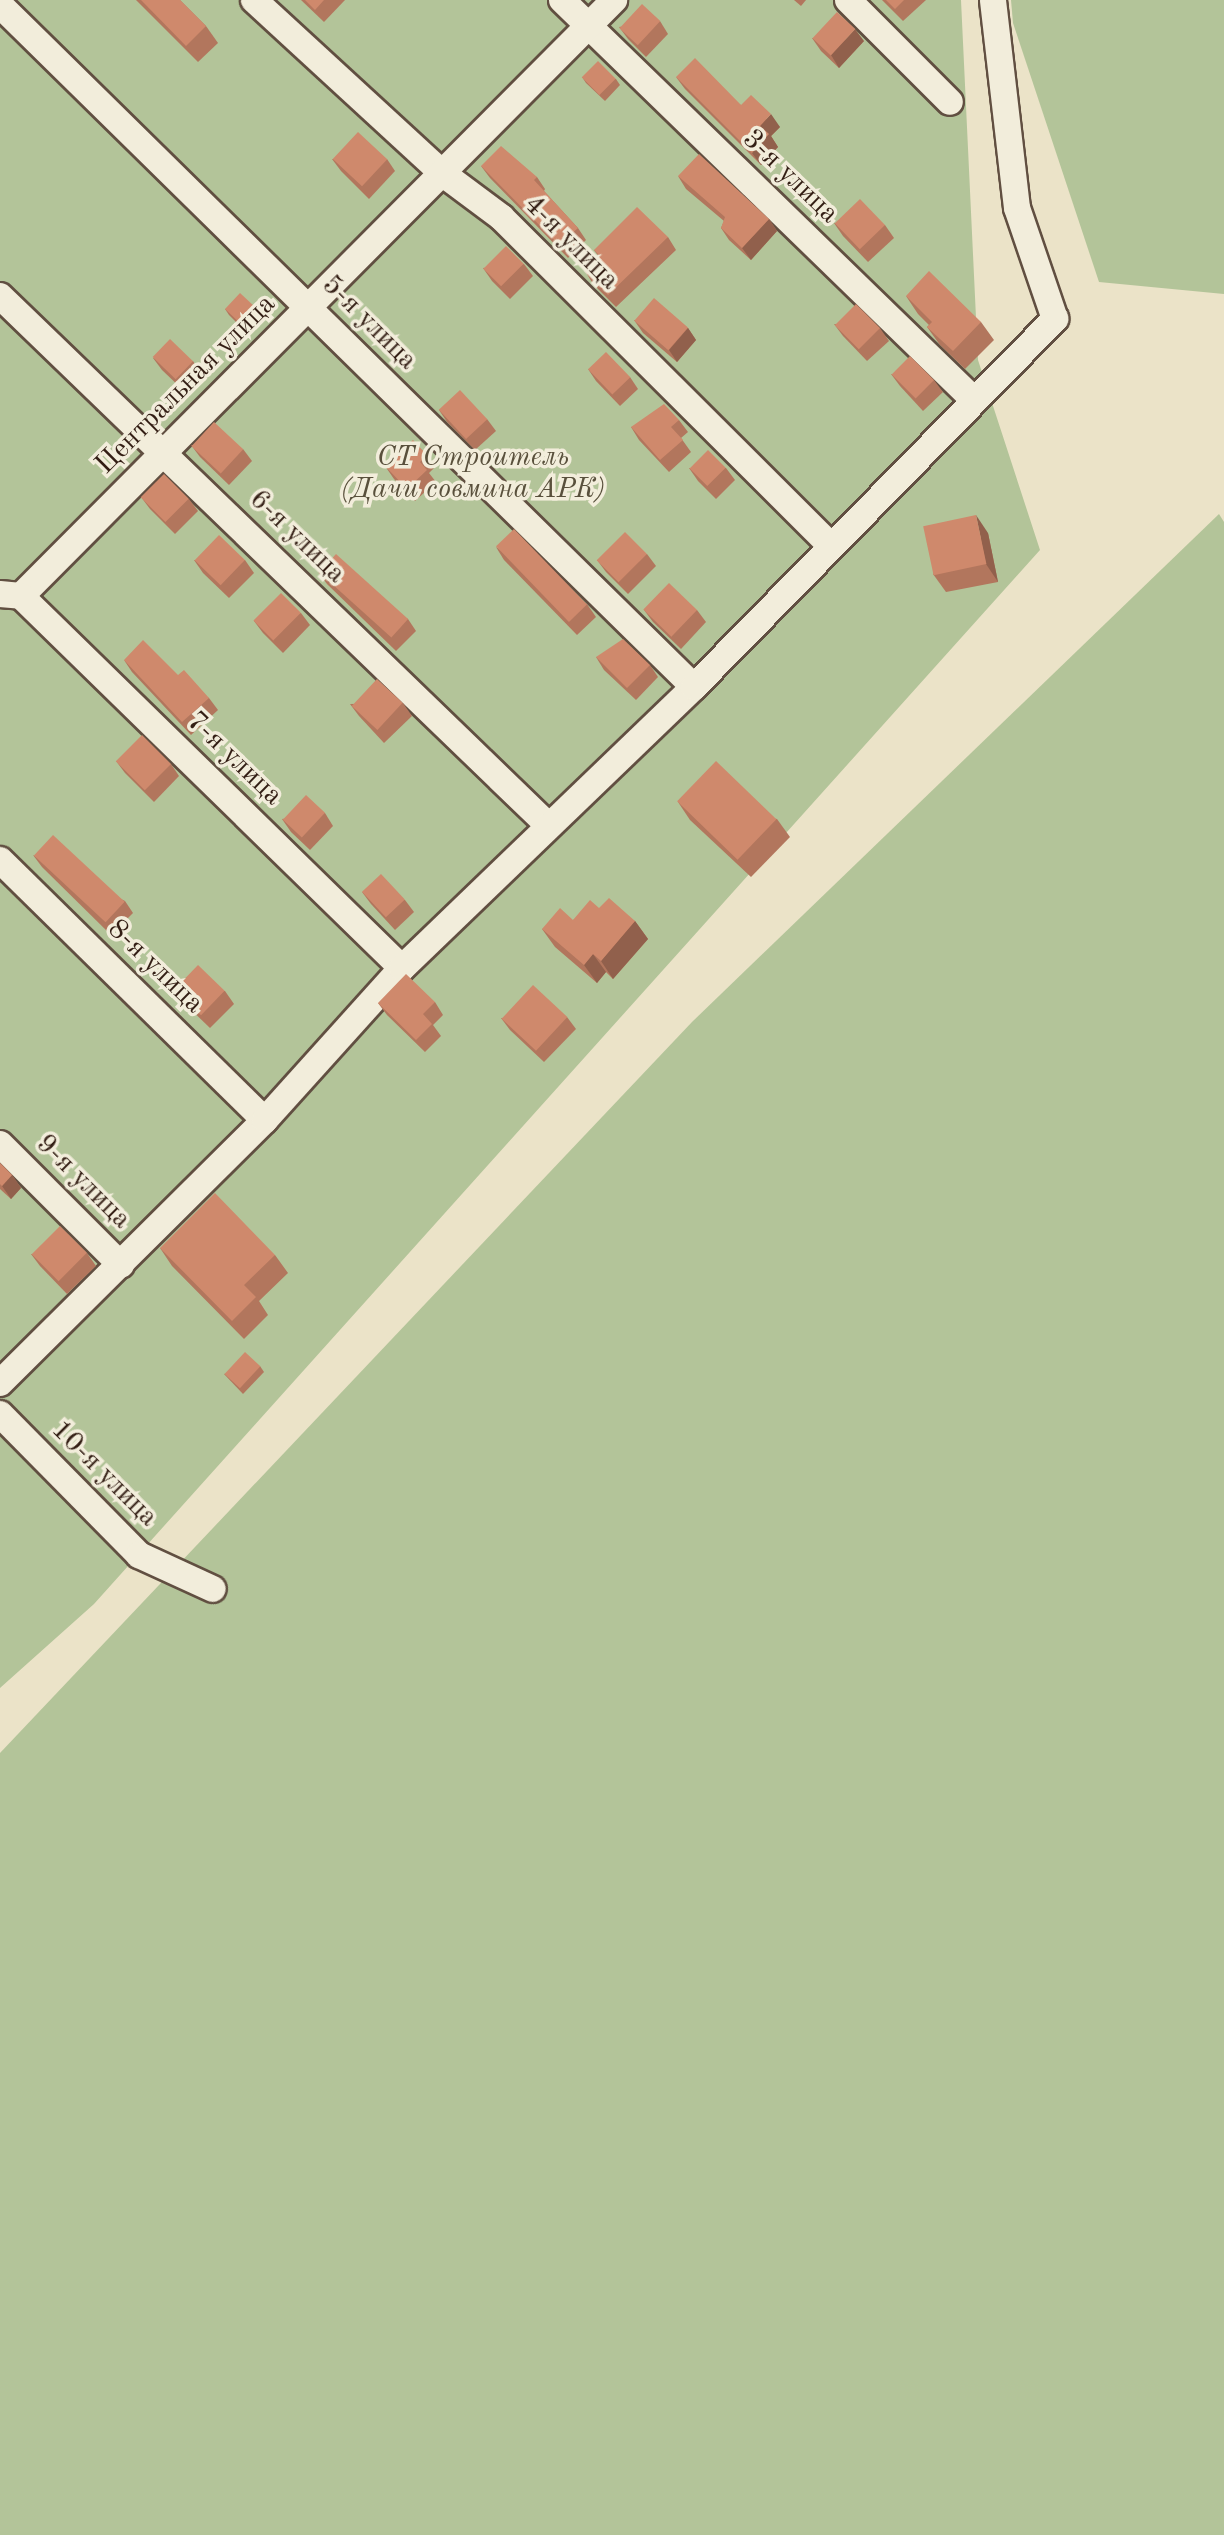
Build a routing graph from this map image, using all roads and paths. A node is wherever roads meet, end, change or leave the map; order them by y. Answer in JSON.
{"nodes":[{"id":1,"x":254,"y":0,"type":"edge"},
{"id":2,"x":562,"y":0,"type":"edge"},
{"id":3,"x":614,"y":0,"type":"edge"},
{"id":4,"x":848,"y":0,"type":"edge"},
{"id":5,"x":993,"y":0,"type":"edge"},
{"id":6,"x":0,"y":5,"type":"edge"},
{"id":7,"x":589,"y":26,"type":"junction"},
{"id":8,"x":950,"y":102,"type":"dead end"},
{"id":9,"x":442,"y":173,"type":"junction"},
{"id":10,"x":0,"y":296,"type":"edge"},
{"id":11,"x":308,"y":307,"type":"junction"},
{"id":12,"x":974,"y":400,"type":"junction"},
{"id":13,"x":163,"y":453,"type":"junction"},
{"id":14,"x":831,"y":546,"type":"junction"},
{"id":15,"x":10,"y":595,"type":"edge"},
{"id":16,"x":694,"y":687,"type":"junction"},
{"id":17,"x":548,"y":825,"type":"junction"},
{"id":18,"x":0,"y":860,"type":"edge"},
{"id":19,"x":402,"y":968,"type":"junction"},
{"id":20,"x":265,"y":1120,"type":"junction"},
{"id":21,"x":0,"y":1144,"type":"edge"},
{"id":22,"x":121,"y":1265,"type":"junction"},
{"id":23,"x":0,"y":1383,"type":"edge"},
{"id":24,"x":0,"y":1414,"type":"edge"},
{"id":25,"x":213,"y":1589,"type":"dead end"}],
"edges":[{"from":1,"to":9,"type":"street","name":"4-я улица"},
{"from":2,"to":7,"type":"street","name":"3-я улица"},
{"from":3,"to":7,"type":"street","name":"Центральная улица"},
{"from":4,"to":8,"type":"street"},
{"from":5,"to":12,"type":"street"},
{"from":6,"to":11,"type":"street","name":"5-я улица"},
{"from":7,"to":9,"type":"street","name":"Центральная улица"},
{"from":7,"to":12,"type":"street","name":"3-я улица"},
{"from":9,"to":11,"type":"street","name":"Центральная улица"},
{"from":9,"to":14,"type":"street","name":"4-я улица"},
{"from":10,"to":13,"type":"street","name":"6-я улица"},
{"from":11,"to":13,"type":"street","name":"Центральная улица"},
{"from":11,"to":16,"type":"street","name":"5-я улица"},
{"from":12,"to":14,"type":"street"},
{"from":13,"to":15,"type":"street","name":"Центральная улица"},
{"from":13,"to":17,"type":"street","name":"6-я улица"},
{"from":14,"to":16,"type":"street"},
{"from":15,"to":19,"type":"street","name":"7-я улица"},
{"from":16,"to":17,"type":"street"},
{"from":17,"to":19,"type":"street"},
{"from":18,"to":20,"type":"street","name":"8-я улица"},
{"from":19,"to":20,"type":"street"},
{"from":20,"to":22,"type":"street"},
{"from":21,"to":22,"type":"street","name":"9-я улица"},
{"from":22,"to":23,"type":"street"},
{"from":24,"to":25,"type":"street","name":"10-я улица"}]}
